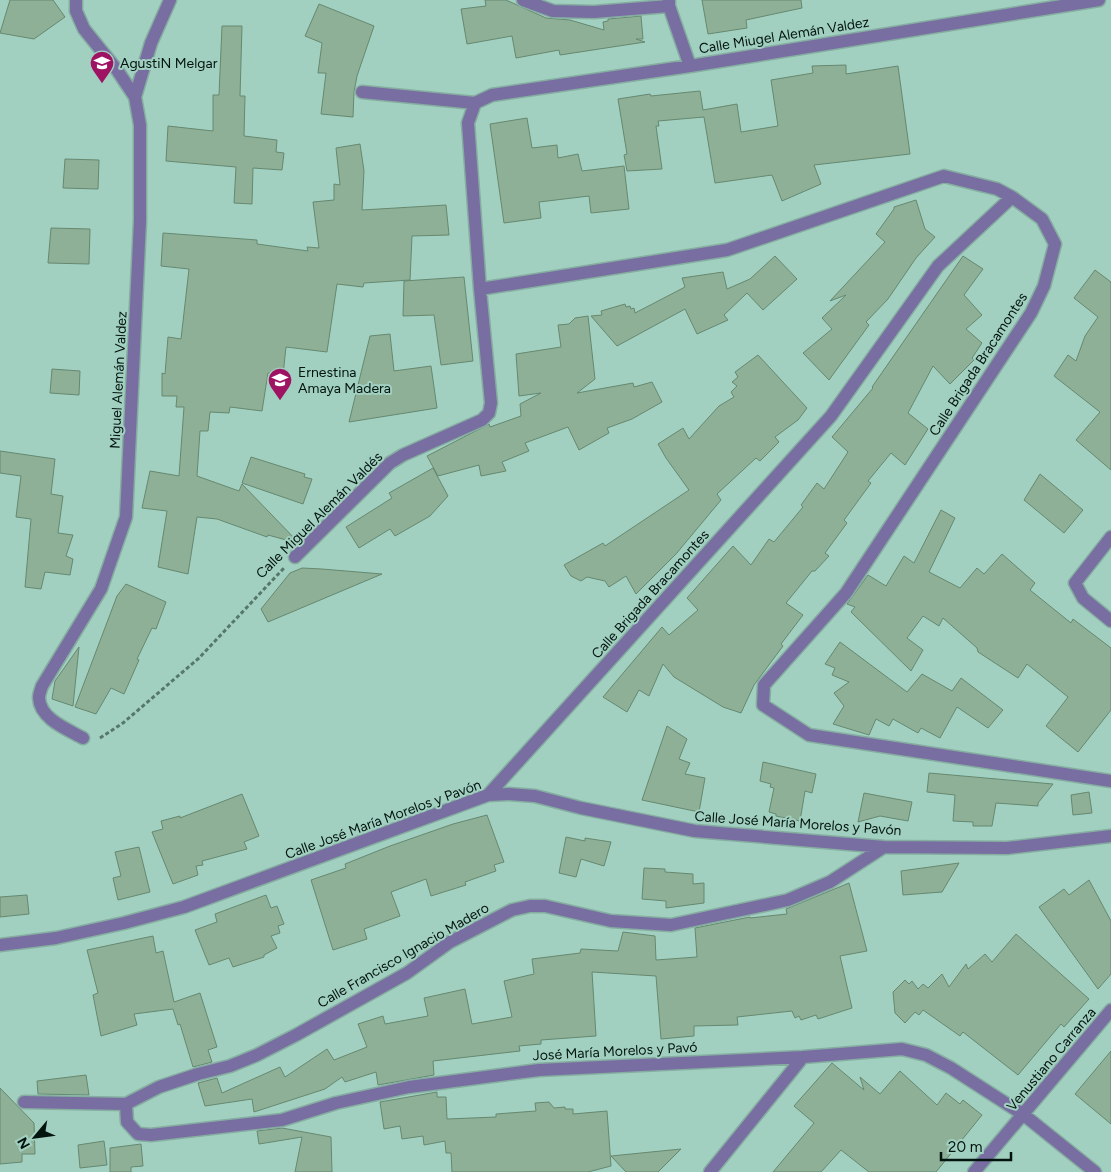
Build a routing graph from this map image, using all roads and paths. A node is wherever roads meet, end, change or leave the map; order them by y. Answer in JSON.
{"nodes":[{"id":1,"x":76,"y":0,"type":"edge"},
{"id":2,"x":170,"y":0,"type":"edge"},
{"id":3,"x":523,"y":0,"type":"edge"},
{"id":4,"x":1099,"y":0,"type":"edge"},
{"id":5,"x":669,"y":3,"type":"edge"},
{"id":6,"x":690,"y":66,"type":"junction"},
{"id":7,"x":362,"y":92,"type":"dead end"},
{"id":8,"x":135,"y":97,"type":"junction"},
{"id":9,"x":475,"y":103,"type":"junction"},
{"id":10,"x":1012,"y":197,"type":"junction"},
{"id":11,"x":480,"y":289,"type":"junction"},
{"id":12,"x":1111,"y":537,"type":"edge"},
{"id":13,"x":295,"y":557,"type":"joint"},
{"id":14,"x":1111,"y":621,"type":"edge"},
{"id":15,"x":83,"y":738,"type":"joint"},
{"id":16,"x":1111,"y":781,"type":"edge"},
{"id":17,"x":488,"y":795,"type":"junction"},
{"id":18,"x":1111,"y":836,"type":"edge"},
{"id":19,"x":884,"y":847,"type":"junction"},
{"id":20,"x":0,"y":945,"type":"edge"},
{"id":21,"x":1111,"y":1010,"type":"edge"},
{"id":22,"x":803,"y":1057,"type":"junction"},
{"id":23,"x":24,"y":1102,"type":"dead end"},
{"id":24,"x":126,"y":1104,"type":"junction"},
{"id":25,"x":1024,"y":1115,"type":"junction"},
{"id":26,"x":710,"y":1172,"type":"edge"},
{"id":27,"x":974,"y":1172,"type":"edge"},
{"id":28,"x":1095,"y":1172,"type":"edge"}],
"edges":[{"from":1,"to":8,"type":"street","name":"Miguel Alemán Valdez"},
{"from":2,"to":8,"type":"street"},
{"from":3,"to":5,"type":"street"},
{"from":4,"to":6,"type":"street","name":"Calle Miugel Alemán Valdez"},
{"from":5,"to":6,"type":"street"},
{"from":6,"to":9,"type":"street","name":"Calle Miugel Alemán Valdez"},
{"from":7,"to":9,"type":"street"},
{"from":8,"to":15,"type":"street","name":"Miguel Alemán Valdez"},
{"from":9,"to":11,"type":"street","name":"Calle Miguel Alemán Valdés"},
{"from":10,"to":11,"type":"street"},
{"from":10,"to":16,"type":"street","name":"Calle Brigada Bracamontes"},
{"from":10,"to":17,"type":"street","name":"Calle Brigada Bracamontes"},
{"from":11,"to":13,"type":"street","name":"Calle Miguel Alemán Valdés"},
{"from":12,"to":14,"type":"street"},
{"from":13,"to":15,"type":"path","name":"Calle Miguel Alemán Valdés"},
{"from":17,"to":19,"type":"street","name":"Calle José María Morelos y Pavón"},
{"from":17,"to":20,"type":"street","name":"Calle José María Morelos y Pavón"},
{"from":18,"to":19,"type":"street","name":"Calle José María Morelos y Pavón"},
{"from":19,"to":24,"type":"street","name":"Calle Francisco Ignacio Madero"},
{"from":21,"to":25,"type":"street","name":"Venustiano Carranza"},
{"from":22,"to":24,"type":"street","name":"José María Morelos y Pavó"},
{"from":22,"to":25,"type":"street","name":"José María Morelos y Pavó"},
{"from":22,"to":26,"type":"street"},
{"from":23,"to":24,"type":"street","name":"Calle Francisco Ignacio Madero"},
{"from":25,"to":27,"type":"street","name":"Venustiano Carranza"},
{"from":25,"to":28,"type":"street","name":"José María Morelos y Pavó"}]}
